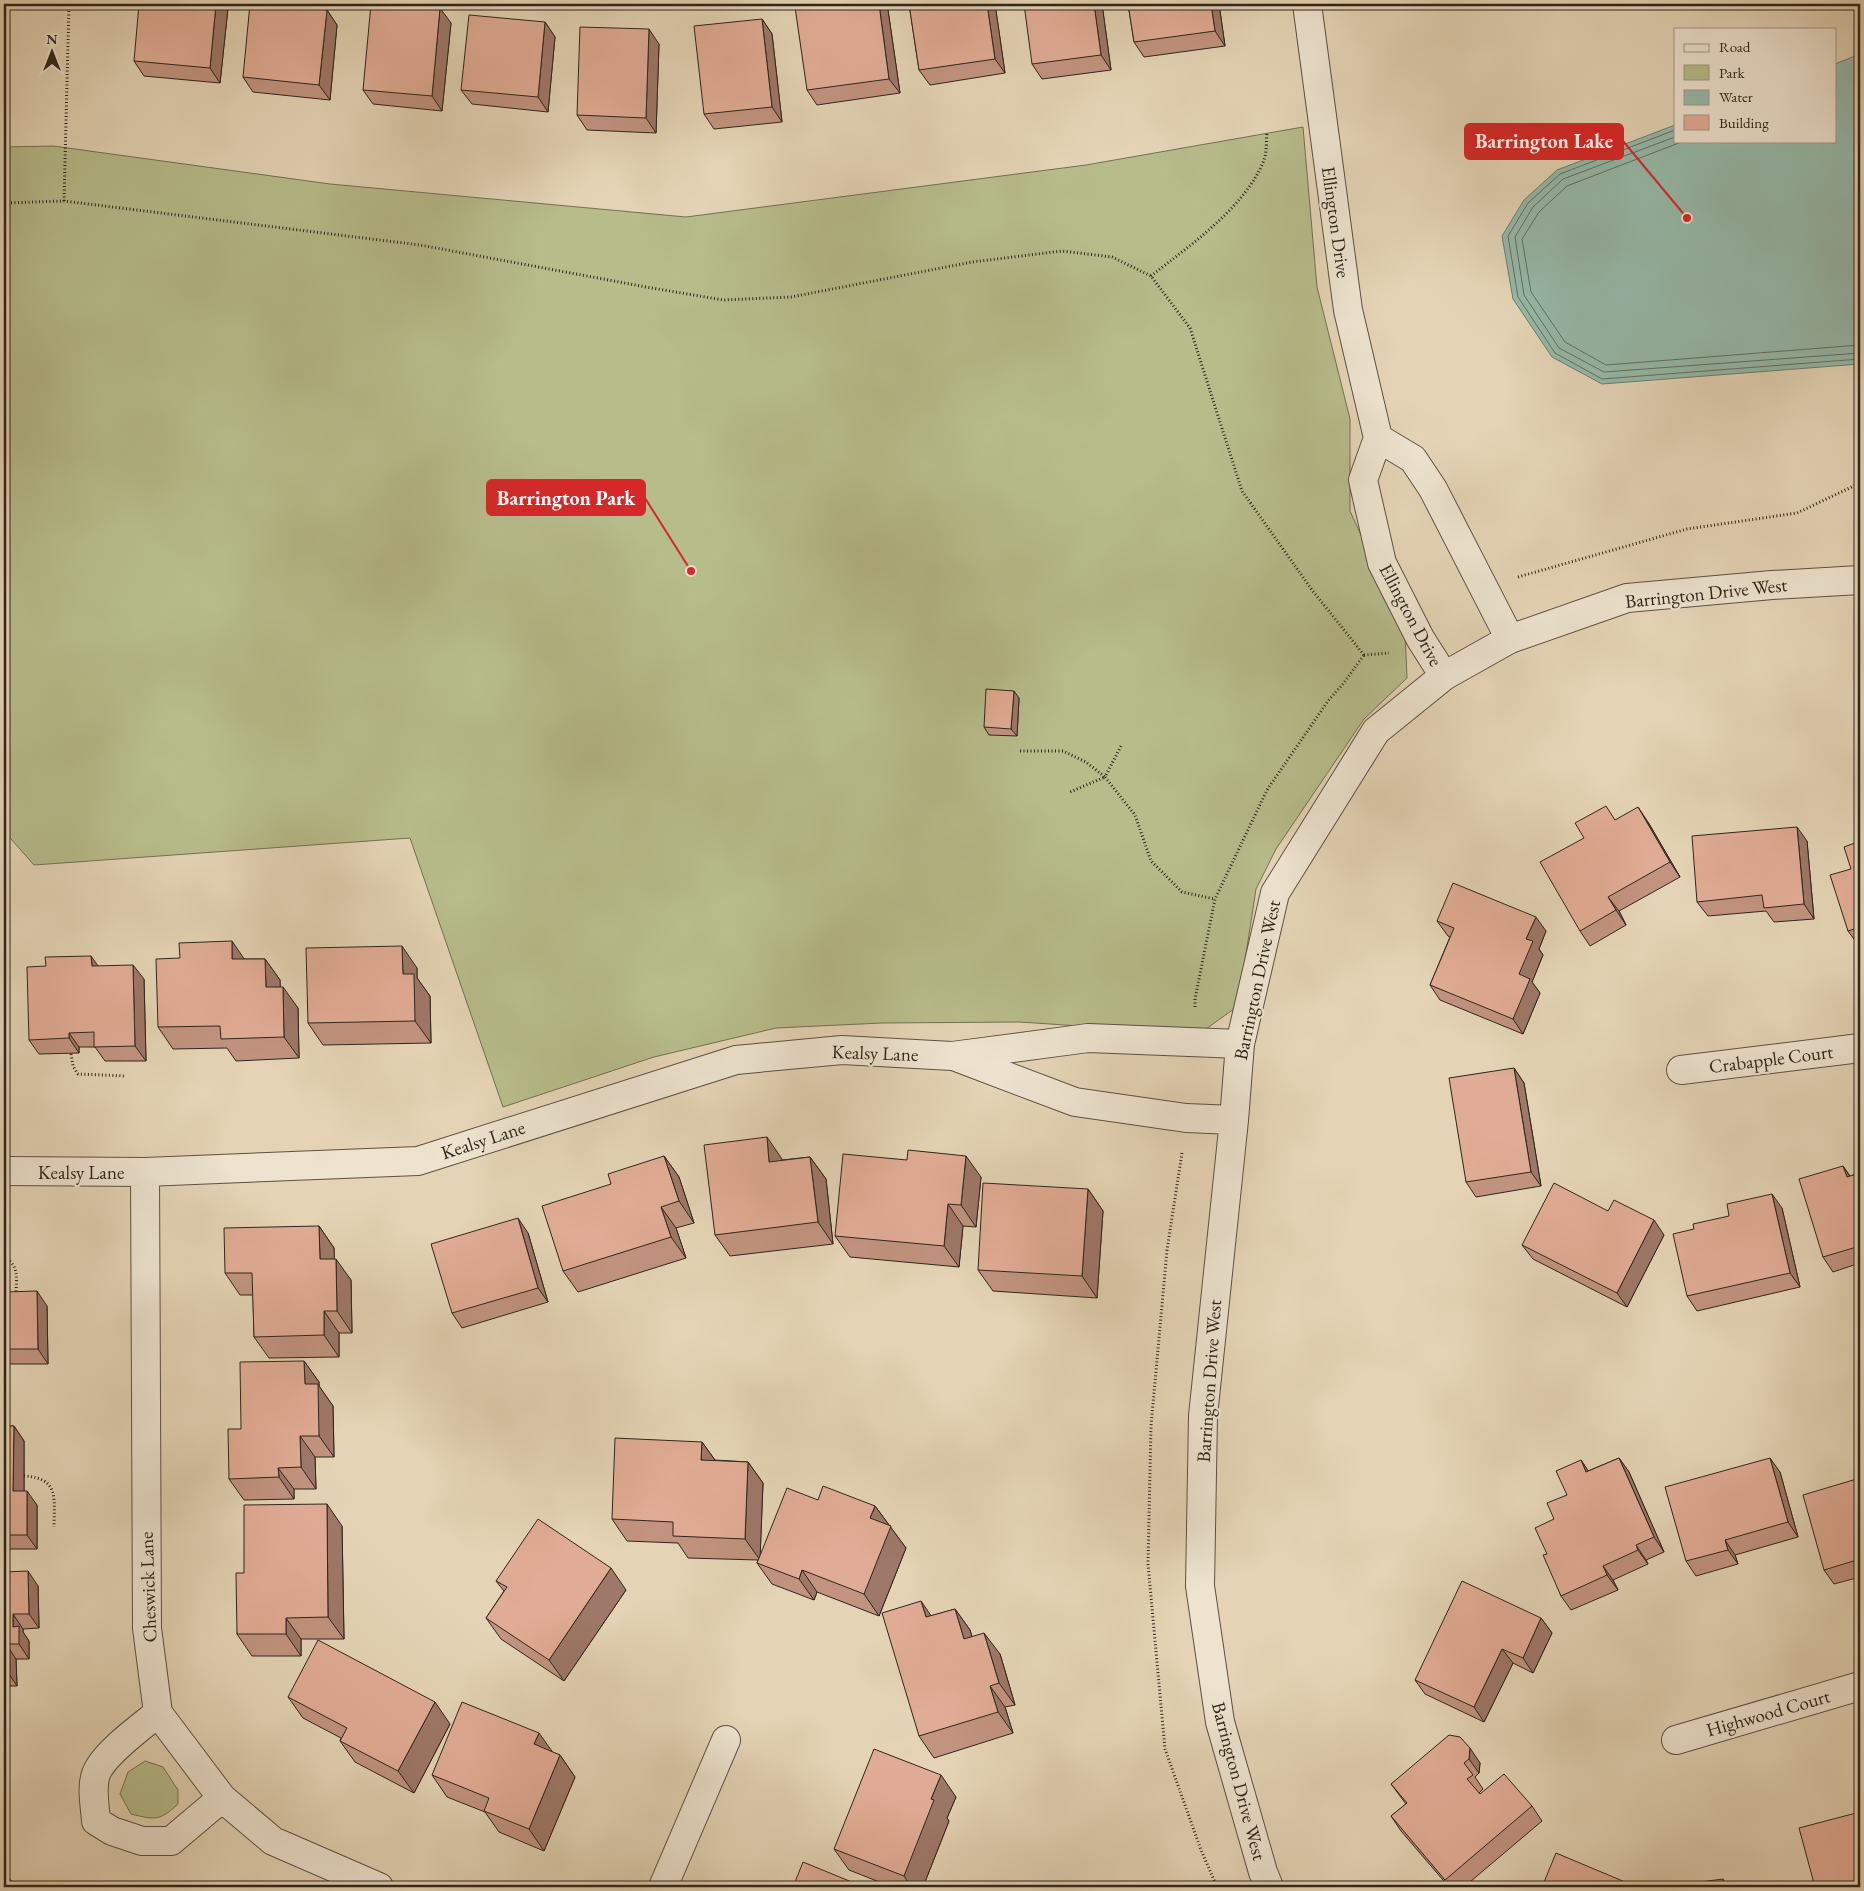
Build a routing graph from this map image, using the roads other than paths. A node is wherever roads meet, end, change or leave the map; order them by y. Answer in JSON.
{"nodes":[{"id":1,"x":1307,"y":4,"type":"edge"},
{"id":2,"x":1378,"y":438,"type":"junction"},
{"id":3,"x":1860,"y":580,"type":"edge"},
{"id":4,"x":1510,"y":639,"type":"junction"},
{"id":5,"x":1444,"y":676,"type":"junction"},
{"id":6,"x":1240,"y":1044,"type":"junction"},
{"id":7,"x":1860,"y":1048,"type":"edge"},
{"id":8,"x":952,"y":1056,"type":"junction"},
{"id":9,"x":1682,"y":1070,"type":"dead end"},
{"id":10,"x":1234,"y":1120,"type":"junction"},
{"id":11,"x":4,"y":1171,"type":"edge"},
{"id":12,"x":145,"y":1172,"type":"junction"},
{"id":13,"x":1860,"y":1686,"type":"edge"},
{"id":14,"x":158,"y":1713,"type":"junction"},
{"id":15,"x":726,"y":1740,"type":"dead end"},
{"id":16,"x":1676,"y":1740,"type":"dead end"},
{"id":17,"x":222,"y":1798,"type":"junction"},
{"id":18,"x":379,"y":1887,"type":"edge"},
{"id":19,"x":663,"y":1887,"type":"edge"},
{"id":20,"x":1269,"y":1887,"type":"edge"}],
"edges":[{"from":1,"to":2,"type":"street","name":"Ellington Drive"},
{"from":2,"to":4,"type":"street"},
{"from":2,"to":5,"type":"street","name":"Ellington Drive"},
{"from":3,"to":4,"type":"street","name":"Barrington Drive West"},
{"from":4,"to":5,"type":"street","name":"Barrington Drive West"},
{"from":5,"to":6,"type":"street","name":"Barrington Drive West"},
{"from":6,"to":8,"type":"street","name":"Kealsy Lane"},
{"from":6,"to":10,"type":"street","name":"Barrington Drive West"},
{"from":7,"to":9,"type":"street","name":"Crabapple Court"},
{"from":8,"to":10,"type":"street","name":"Kealsy Lane"},
{"from":8,"to":12,"type":"street","name":"Kealsy Lane"},
{"from":10,"to":20,"type":"street","name":"Barrington Drive West"},
{"from":11,"to":12,"type":"street","name":"Kealsy Lane"},
{"from":12,"to":14,"type":"street","name":"Cheswick Lane"},
{"from":13,"to":16,"type":"street","name":"Highwood Court"},
{"from":14,"to":17,"type":"street","name":"Cheswick Lane"},
{"from":14,"to":17,"type":"street"},
{"from":15,"to":19,"type":"street"},
{"from":17,"to":18,"type":"street","name":"Cheswick Lane"}]}
